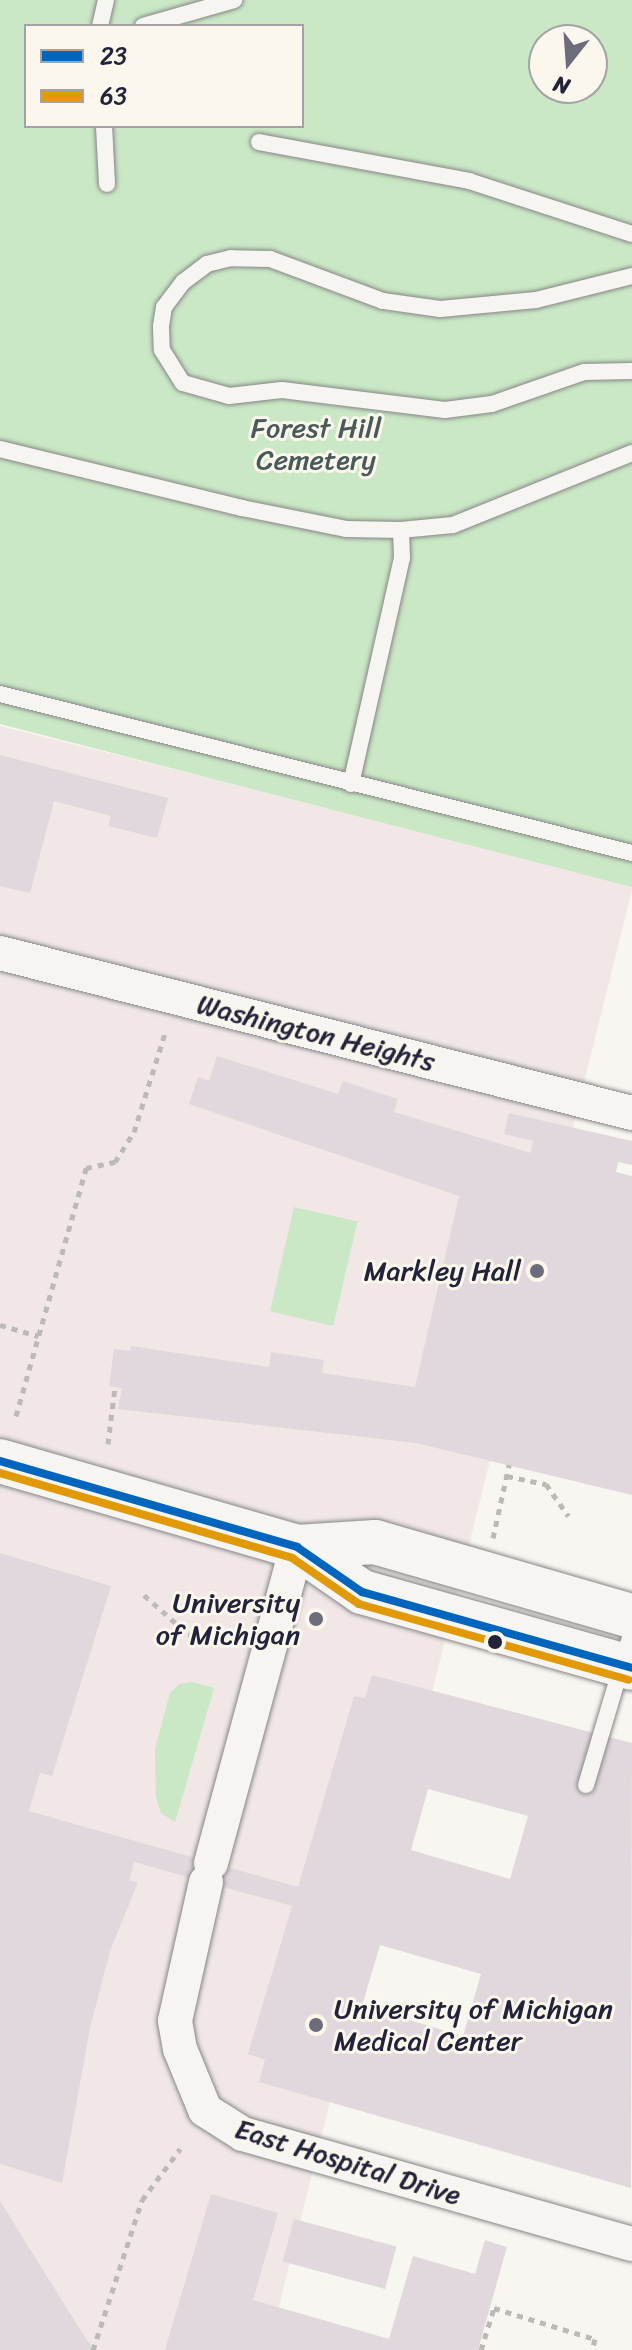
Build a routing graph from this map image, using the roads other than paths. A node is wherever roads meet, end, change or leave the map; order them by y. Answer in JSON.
{"nodes":[{"id":1,"x":106,"y":0,"type":"edge"},
{"id":2,"x":234,"y":0,"type":"edge"},
{"id":3,"x":100,"y":24,"type":"edge"},
{"id":4,"x":150,"y":24,"type":"edge"},
{"id":5,"x":104,"y":128,"type":"edge"},
{"id":6,"x":259,"y":142,"type":"dead end"},
{"id":7,"x":107,"y":184,"type":"dead end"},
{"id":8,"x":632,"y":234,"type":"edge"},
{"id":9,"x":632,"y":276,"type":"edge"},
{"id":10,"x":632,"y":371,"type":"edge"},
{"id":11,"x":0,"y":449,"type":"edge"},
{"id":12,"x":632,"y":453,"type":"edge"},
{"id":13,"x":401,"y":530,"type":"junction"},
{"id":14,"x":0,"y":694,"type":"edge"},
{"id":15,"x":351,"y":784,"type":"junction"},
{"id":16,"x":632,"y":853,"type":"edge"},
{"id":17,"x":0,"y":953,"type":"edge"},
{"id":18,"x":632,"y":1113,"type":"edge"},
{"id":19,"x":0,"y":1461,"type":"edge"},
{"id":20,"x":297,"y":1547,"type":"junction"},
{"id":21,"x":632,"y":1616,"type":"edge"},
{"id":22,"x":629,"y":1655,"type":"edge"},
{"id":23,"x":586,"y":1785,"type":"dead end"},
{"id":24,"x":632,"y":2244,"type":"edge"}],
"edges":[{"from":1,"to":3,"type":"lane"},
{"from":2,"to":4,"type":"lane"},
{"from":5,"to":7,"type":"lane"},
{"from":6,"to":8,"type":"lane"},
{"from":9,"to":10,"type":"lane"},
{"from":11,"to":13,"type":"lane"},
{"from":12,"to":13,"type":"lane"},
{"from":13,"to":15,"type":"lane"},
{"from":14,"to":15,"type":"lane"},
{"from":15,"to":16,"type":"lane"},
{"from":17,"to":18,"type":"street","name":"Washington Heights"},
{"from":19,"to":20,"type":"street"},
{"from":20,"to":21,"type":"street"},
{"from":20,"to":22,"type":"street"},
{"from":20,"to":24,"type":"street","name":"East Hospital Drive"},
{"from":22,"to":23,"type":"lane"}]}
